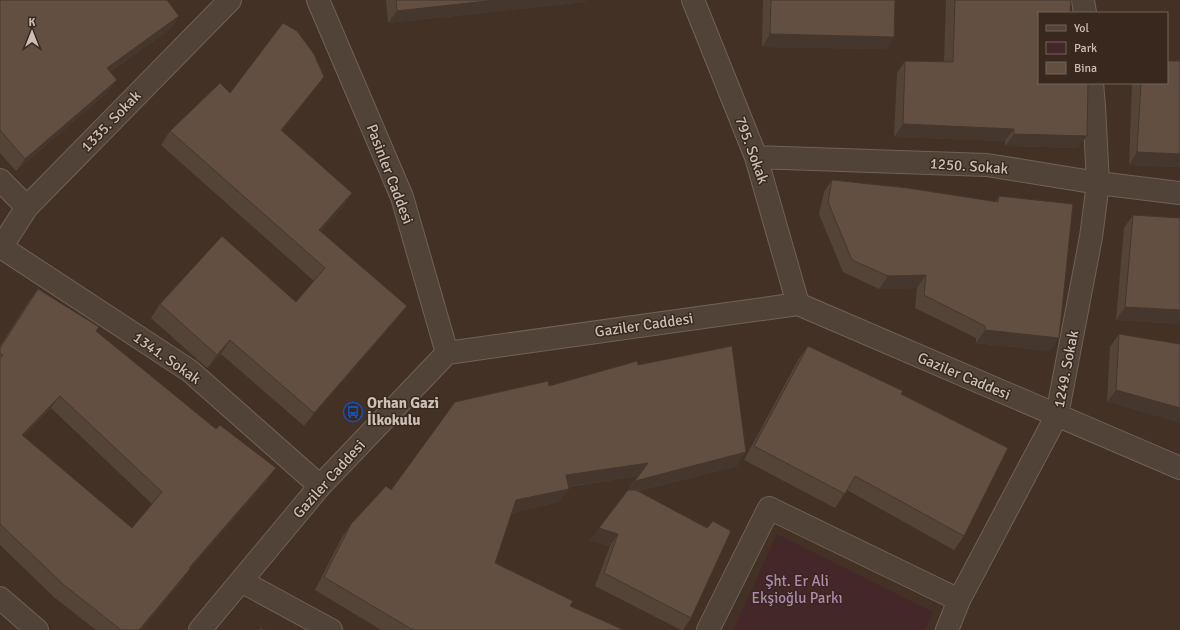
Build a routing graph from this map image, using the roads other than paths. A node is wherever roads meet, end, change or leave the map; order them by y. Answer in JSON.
{"nodes":[{"id":1,"x":230,"y":0,"type":"edge"},
{"id":2,"x":318,"y":0,"type":"edge"},
{"id":3,"x":693,"y":0,"type":"edge"},
{"id":4,"x":1083,"y":0,"type":"edge"},
{"id":5,"x":1085,"y":12,"type":"edge"},
{"id":6,"x":1092,"y":84,"type":"edge"},
{"id":7,"x":756,"y":157,"type":"junction"},
{"id":8,"x":0,"y":180,"type":"edge"},
{"id":9,"x":1098,"y":183,"type":"junction"},
{"id":10,"x":1180,"y":193,"type":"edge"},
{"id":11,"x":26,"y":207,"type":"junction"},
{"id":12,"x":1,"y":248,"type":"edge"},
{"id":13,"x":798,"y":304,"type":"junction"},
{"id":14,"x":447,"y":353,"type":"junction"},
{"id":15,"x":1057,"y":415,"type":"junction"},
{"id":16,"x":1180,"y":468,"type":"edge"},
{"id":17,"x":320,"y":486,"type":"junction"},
{"id":18,"x":241,"y":581,"type":"junction"},
{"id":19,"x":0,"y":598,"type":"edge"},
{"id":20,"x":958,"y":600,"type":"junction"},
{"id":21,"x":37,"y":630,"type":"edge"},
{"id":22,"x":200,"y":630,"type":"edge"},
{"id":23,"x":331,"y":630,"type":"edge"},
{"id":24,"x":708,"y":630,"type":"edge"},
{"id":25,"x":947,"y":630,"type":"edge"}],
"edges":[{"from":1,"to":11,"type":"street","name":"1335. Sokak"},
{"from":2,"to":14,"type":"street","name":"Pasinler Caddesi"},
{"from":3,"to":7,"type":"street","name":"795. Sokak"},
{"from":4,"to":5,"type":"street"},
{"from":6,"to":9,"type":"street","name":"1249. Sokak"},
{"from":7,"to":9,"type":"street","name":"1250. Sokak"},
{"from":7,"to":13,"type":"street","name":"795. Sokak"},
{"from":8,"to":11,"type":"street"},
{"from":9,"to":10,"type":"street","name":"1250. Sokak"},
{"from":9,"to":15,"type":"street","name":"1249. Sokak"},
{"from":11,"to":12,"type":"street","name":"1335. Sokak"},
{"from":12,"to":17,"type":"street","name":"1341. Sokak"},
{"from":13,"to":14,"type":"street","name":"Gaziler Caddesi"},
{"from":13,"to":15,"type":"street","name":"Gaziler Caddesi"},
{"from":14,"to":17,"type":"street","name":"Gaziler Caddesi"},
{"from":15,"to":16,"type":"street","name":"Gaziler Caddesi"},
{"from":15,"to":20,"type":"street","name":"1249. Sokak"},
{"from":17,"to":18,"type":"street","name":"Gaziler Caddesi"},
{"from":18,"to":22,"type":"street","name":"Gaziler Caddesi"},
{"from":18,"to":23,"type":"street"},
{"from":19,"to":21,"type":"street"},
{"from":20,"to":24,"type":"street"},
{"from":20,"to":25,"type":"street","name":"1249. Sokak"}]}
